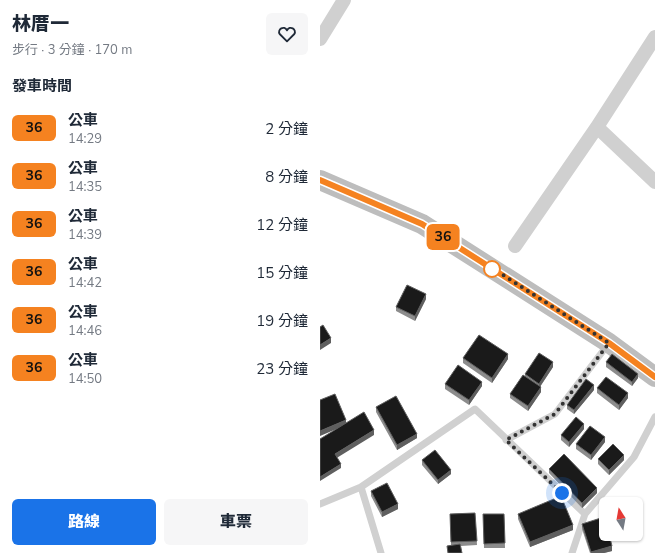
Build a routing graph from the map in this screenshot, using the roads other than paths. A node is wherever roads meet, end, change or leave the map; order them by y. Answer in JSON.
{"nodes":[{"id":1,"x":344,"y":0,"type":"edge"},
{"id":2,"x":655,"y":37,"type":"edge"},
{"id":3,"x":320,"y":39,"type":"edge"},
{"id":4,"x":597,"y":127,"type":"junction"},
{"id":5,"x":320,"y":180,"type":"edge"},
{"id":6,"x":655,"y":182,"type":"edge"},
{"id":7,"x":514,"y":246,"type":"dead end"},
{"id":8,"x":609,"y":343,"type":"junction"},
{"id":9,"x":655,"y":377,"type":"edge"},
{"id":10,"x":655,"y":417,"type":"edge"},
{"id":11,"x":506,"y":440,"type":"junction"},
{"id":12,"x":361,"y":487,"type":"junction"},
{"id":13,"x":320,"y":504,"type":"edge"},
{"id":14,"x":585,"y":514,"type":"junction"},
{"id":15,"x":382,"y":553,"type":"edge"},
{"id":16,"x":572,"y":553,"type":"edge"}],
"edges":[{"from":1,"to":3,"type":"street"},
{"from":2,"to":4,"type":"street"},
{"from":4,"to":6,"type":"street"},
{"from":4,"to":7,"type":"street"},
{"from":5,"to":8,"type":"main road"},
{"from":8,"to":9,"type":"main road"},
{"from":8,"to":11,"type":"lane"},
{"from":10,"to":14,"type":"lane"},
{"from":11,"to":12,"type":"lane"},
{"from":11,"to":14,"type":"lane"},
{"from":12,"to":13,"type":"lane"},
{"from":12,"to":15,"type":"lane"},
{"from":14,"to":16,"type":"lane"}]}
